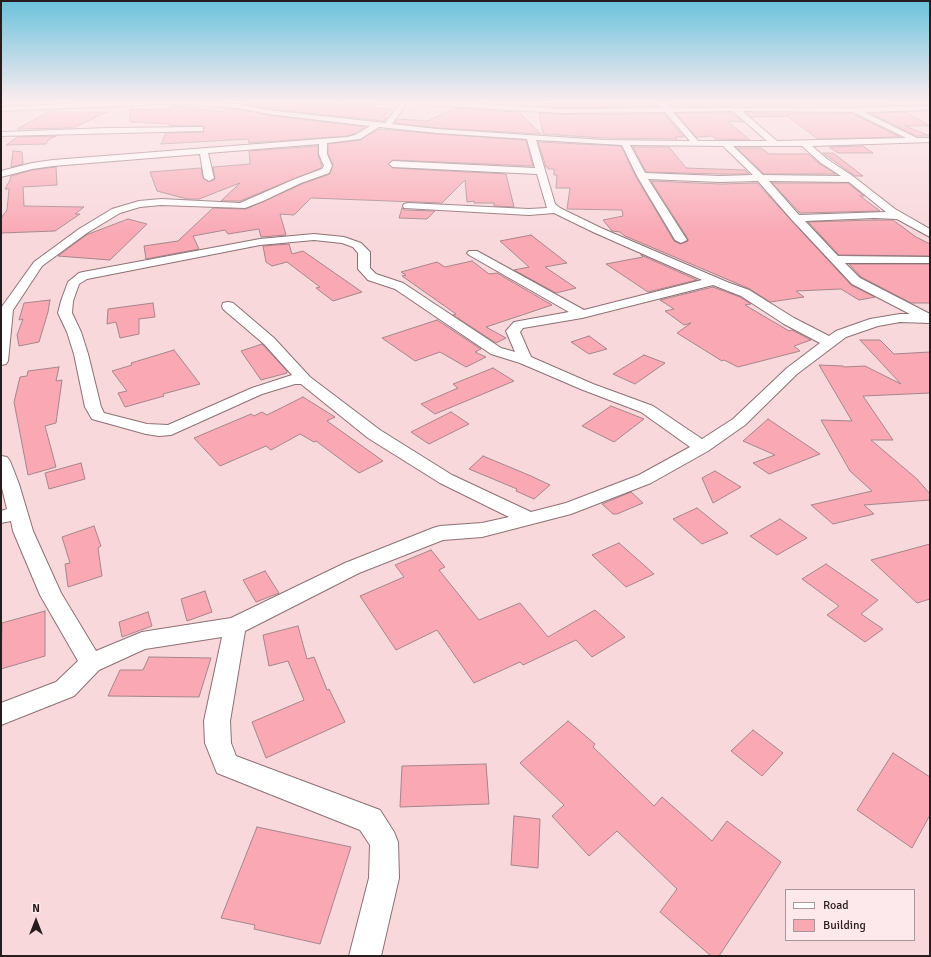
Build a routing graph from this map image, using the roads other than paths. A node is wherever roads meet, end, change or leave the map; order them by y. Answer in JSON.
{"nodes":[{"id":1,"x":261,"y":147,"type":"edge"},
{"id":2,"x":323,"y":147,"type":"edge"},
{"id":3,"x":533,"y":147,"type":"edge"},
{"id":4,"x":627,"y":147,"type":"edge"},
{"id":5,"x":729,"y":147,"type":"edge"},
{"id":6,"x":807,"y":147,"type":"edge"},
{"id":7,"x":204,"y":151,"type":"junction"},
{"id":8,"x":393,"y":164,"type":"dead end"},
{"id":9,"x":540,"y":171,"type":"junction"},
{"id":10,"x":1,"y":174,"type":"edge"},
{"id":11,"x":642,"y":176,"type":"junction"},
{"id":12,"x":209,"y":178,"type":"dead end"},
{"id":13,"x":761,"y":178,"type":"junction"},
{"id":14,"x":851,"y":179,"type":"junction"},
{"id":15,"x":408,"y":206,"type":"dead end"},
{"id":16,"x":556,"y":210,"type":"junction"},
{"id":17,"x":898,"y":216,"type":"junction"},
{"id":18,"x":796,"y":218,"type":"junction"},
{"id":19,"x":930,"y":234,"type":"edge"},
{"id":20,"x":680,"y":240,"type":"dead end"},
{"id":21,"x":473,"y":253,"type":"dead end"},
{"id":22,"x":834,"y":259,"type":"junction"},
{"id":23,"x":930,"y":260,"type":"edge"},
{"id":24,"x":715,"y":281,"type":"junction"},
{"id":25,"x":228,"y":306,"type":"dead end"},
{"id":26,"x":582,"y":314,"type":"junction"},
{"id":27,"x":929,"y":318,"type":"edge"},
{"id":28,"x":829,"y":342,"type":"junction"},
{"id":29,"x":525,"y":360,"type":"junction"},
{"id":30,"x":1,"y":362,"type":"edge"},
{"id":31,"x":305,"y":380,"type":"junction"},
{"id":32,"x":702,"y":447,"type":"junction"},
{"id":33,"x":1,"y":461,"type":"edge"},
{"id":34,"x":10,"y":514,"type":"edge"},
{"id":35,"x":528,"y":518,"type":"junction"},
{"id":36,"x":235,"y":626,"type":"junction"},
{"id":37,"x":91,"y":663,"type":"junction"},
{"id":38,"x":1,"y":714,"type":"edge"},
{"id":39,"x":364,"y":956,"type":"edge"}],
"edges":[{"from":1,"to":7,"type":"street"},
{"from":2,"to":30,"type":"street"},
{"from":3,"to":9,"type":"street"},
{"from":4,"to":11,"type":"street"},
{"from":5,"to":13,"type":"street"},
{"from":6,"to":14,"type":"street"},
{"from":7,"to":10,"type":"street"},
{"from":7,"to":12,"type":"street"},
{"from":8,"to":9,"type":"street"},
{"from":9,"to":16,"type":"street"},
{"from":11,"to":13,"type":"street"},
{"from":11,"to":20,"type":"street"},
{"from":13,"to":14,"type":"street"},
{"from":13,"to":18,"type":"street"},
{"from":14,"to":17,"type":"street"},
{"from":15,"to":16,"type":"street"},
{"from":16,"to":24,"type":"street"},
{"from":17,"to":18,"type":"street"},
{"from":17,"to":19,"type":"street"},
{"from":18,"to":22,"type":"street"},
{"from":21,"to":26,"type":"street"},
{"from":22,"to":23,"type":"street"},
{"from":22,"to":27,"type":"street"},
{"from":24,"to":26,"type":"street"},
{"from":24,"to":28,"type":"street"},
{"from":25,"to":31,"type":"street"},
{"from":26,"to":29,"type":"street"},
{"from":27,"to":28,"type":"street"},
{"from":28,"to":32,"type":"street"},
{"from":29,"to":31,"type":"street"},
{"from":29,"to":32,"type":"street"},
{"from":31,"to":35,"type":"street"},
{"from":32,"to":35,"type":"street"},
{"from":33,"to":34,"type":"street"},
{"from":34,"to":37,"type":"street"},
{"from":35,"to":36,"type":"street"},
{"from":36,"to":37,"type":"street"},
{"from":36,"to":39,"type":"street"},
{"from":37,"to":38,"type":"street"}]}
